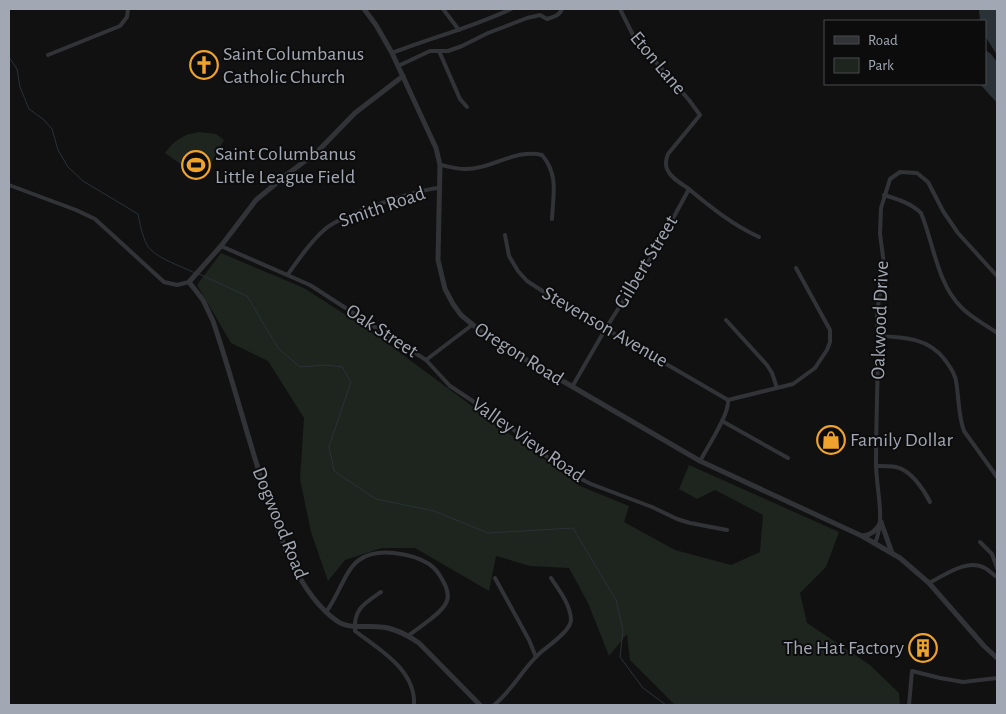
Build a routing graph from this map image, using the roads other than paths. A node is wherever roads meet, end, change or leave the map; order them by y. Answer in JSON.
{"nodes":[{"id":1,"x":128,"y":9,"type":"edge"},
{"id":2,"x":364,"y":9,"type":"edge"},
{"id":3,"x":443,"y":9,"type":"edge"},
{"id":4,"x":511,"y":9,"type":"edge"},
{"id":5,"x":562,"y":9,"type":"edge"},
{"id":6,"x":620,"y":9,"type":"edge"},
{"id":7,"x":459,"y":30,"type":"junction"},
{"id":8,"x":439,"y":51,"type":"junction"},
{"id":9,"x":392,"y":53,"type":"junction"},
{"id":10,"x":48,"y":55,"type":"dead end"},
{"id":11,"x":398,"y":66,"type":"junction"},
{"id":12,"x":403,"y":76,"type":"junction"},
{"id":13,"x":467,"y":107,"type":"dead end"},
{"id":14,"x":440,"y":165,"type":"junction"},
{"id":15,"x":9,"y":186,"type":"edge"},
{"id":16,"x":439,"y":188,"type":"junction"},
{"id":17,"x":689,"y":189,"type":"junction"},
{"id":18,"x":884,"y":196,"type":"junction"},
{"id":19,"x":552,"y":219,"type":"dead end"},
{"id":20,"x":504,"y":235,"type":"dead end"},
{"id":21,"x":759,"y":237,"type":"dead end"},
{"id":22,"x":221,"y":246,"type":"junction"},
{"id":23,"x":796,"y":268,"type":"dead end"},
{"id":24,"x":288,"y":274,"type":"junction"},
{"id":25,"x":997,"y":276,"type":"edge"},
{"id":26,"x":189,"y":282,"type":"junction"},
{"id":27,"x":726,"y":320,"type":"dead end"},
{"id":28,"x":472,"y":325,"type":"junction"},
{"id":29,"x":606,"y":328,"type":"junction"},
{"id":30,"x":997,"y":333,"type":"edge"},
{"id":31,"x":878,"y":336,"type":"junction"},
{"id":32,"x":426,"y":360,"type":"junction"},
{"id":33,"x":572,"y":387,"type":"junction"},
{"id":34,"x":777,"y":388,"type":"junction"},
{"id":35,"x":728,"y":400,"type":"junction"},
{"id":36,"x":722,"y":421,"type":"junction"},
{"id":37,"x":788,"y":458,"type":"dead end"},
{"id":38,"x":700,"y":461,"type":"junction"},
{"id":39,"x":876,"y":466,"type":"junction"},
{"id":40,"x":997,"y":477,"type":"edge"},
{"id":41,"x":930,"y":502,"type":"dead end"},
{"id":42,"x":881,"y":522,"type":"junction"},
{"id":43,"x":727,"y":530,"type":"dead end"},
{"id":44,"x":862,"y":536,"type":"junction"},
{"id":45,"x":980,"y":542,"type":"dead end"},
{"id":46,"x":875,"y":543,"type":"junction"},
{"id":47,"x":892,"y":553,"type":"junction"},
{"id":48,"x":997,"y":568,"type":"edge"},
{"id":49,"x":997,"y":577,"type":"edge"},
{"id":50,"x":495,"y":578,"type":"dead end"},
{"id":51,"x":551,"y":578,"type":"dead end"},
{"id":52,"x":930,"y":583,"type":"junction"},
{"id":53,"x":381,"y":592,"type":"dead end"},
{"id":54,"x":326,"y":612,"type":"junction"},
{"id":55,"x":354,"y":626,"type":"junction"},
{"id":56,"x":408,"y":636,"type":"junction"},
{"id":57,"x":536,"y":657,"type":"junction"},
{"id":58,"x":997,"y":658,"type":"edge"},
{"id":59,"x":997,"y":678,"type":"edge"},
{"id":60,"x":414,"y":705,"type":"edge"},
{"id":61,"x":480,"y":705,"type":"edge"},
{"id":62,"x":494,"y":705,"type":"edge"},
{"id":63,"x":909,"y":705,"type":"edge"}],
"edges":[{"from":1,"to":10,"type":"street"},
{"from":2,"to":9,"type":"street","name":"Oregon Road"},
{"from":3,"to":7,"type":"street"},
{"from":4,"to":7,"type":"street"},
{"from":5,"to":8,"type":"street"},
{"from":6,"to":17,"type":"street","name":"Eton Lane"},
{"from":7,"to":9,"type":"street"},
{"from":8,"to":11,"type":"street"},
{"from":8,"to":13,"type":"street"},
{"from":9,"to":11,"type":"street","name":"Oregon Road"},
{"from":11,"to":12,"type":"street","name":"Oregon Road"},
{"from":12,"to":14,"type":"street","name":"Oregon Road"},
{"from":12,"to":22,"type":"street"},
{"from":14,"to":16,"type":"street","name":"Oregon Road"},
{"from":14,"to":19,"type":"street"},
{"from":15,"to":26,"type":"street"},
{"from":16,"to":24,"type":"street","name":"Smith Road"},
{"from":16,"to":28,"type":"street","name":"Oregon Road"},
{"from":17,"to":21,"type":"street"},
{"from":17,"to":29,"type":"street","name":"Gilbert Street"},
{"from":18,"to":25,"type":"street"},
{"from":18,"to":30,"type":"street"},
{"from":18,"to":31,"type":"street","name":"Oakwood Drive"},
{"from":20,"to":29,"type":"street","name":"Stevenson Avenue"},
{"from":22,"to":24,"type":"street"},
{"from":22,"to":26,"type":"street"},
{"from":23,"to":34,"type":"street"},
{"from":24,"to":32,"type":"street","name":"Oak Street"},
{"from":26,"to":54,"type":"street","name":"Dogwood Road"},
{"from":27,"to":34,"type":"street"},
{"from":28,"to":32,"type":"street","name":"Oak Street"},
{"from":28,"to":33,"type":"street","name":"Oregon Road"},
{"from":29,"to":33,"type":"street","name":"Gilbert Street"},
{"from":29,"to":35,"type":"street","name":"Stevenson Avenue"},
{"from":31,"to":39,"type":"street","name":"Oakwood Drive"},
{"from":31,"to":40,"type":"street"},
{"from":32,"to":43,"type":"street","name":"Valley View Road"},
{"from":33,"to":38,"type":"street","name":"Oregon Road"},
{"from":34,"to":35,"type":"street"},
{"from":35,"to":36,"type":"street"},
{"from":36,"to":37,"type":"street"},
{"from":36,"to":38,"type":"street"},
{"from":38,"to":44,"type":"street","name":"Oregon Road"},
{"from":39,"to":41,"type":"street"},
{"from":39,"to":42,"type":"street","name":"Oakwood Drive"},
{"from":42,"to":44,"type":"street"},
{"from":42,"to":46,"type":"street","name":"Oakwood Drive"},
{"from":42,"to":47,"type":"street"},
{"from":44,"to":46,"type":"street","name":"Oregon Road"},
{"from":45,"to":48,"type":"street"},
{"from":46,"to":47,"type":"street","name":"Oregon Road"},
{"from":47,"to":52,"type":"street","name":"Oregon Road"},
{"from":49,"to":52,"type":"street"},
{"from":50,"to":57,"type":"street"},
{"from":51,"to":57,"type":"street"},
{"from":52,"to":58,"type":"street","name":"Oregon Road"},
{"from":53,"to":55,"type":"street"},
{"from":54,"to":55,"type":"street","name":"Dogwood Road"},
{"from":54,"to":56,"type":"street"},
{"from":55,"to":56,"type":"street","name":"Dogwood Road"},
{"from":55,"to":60,"type":"street"},
{"from":56,"to":61,"type":"street","name":"Dogwood Road"},
{"from":57,"to":62,"type":"street"},
{"from":59,"to":63,"type":"street"}]}
